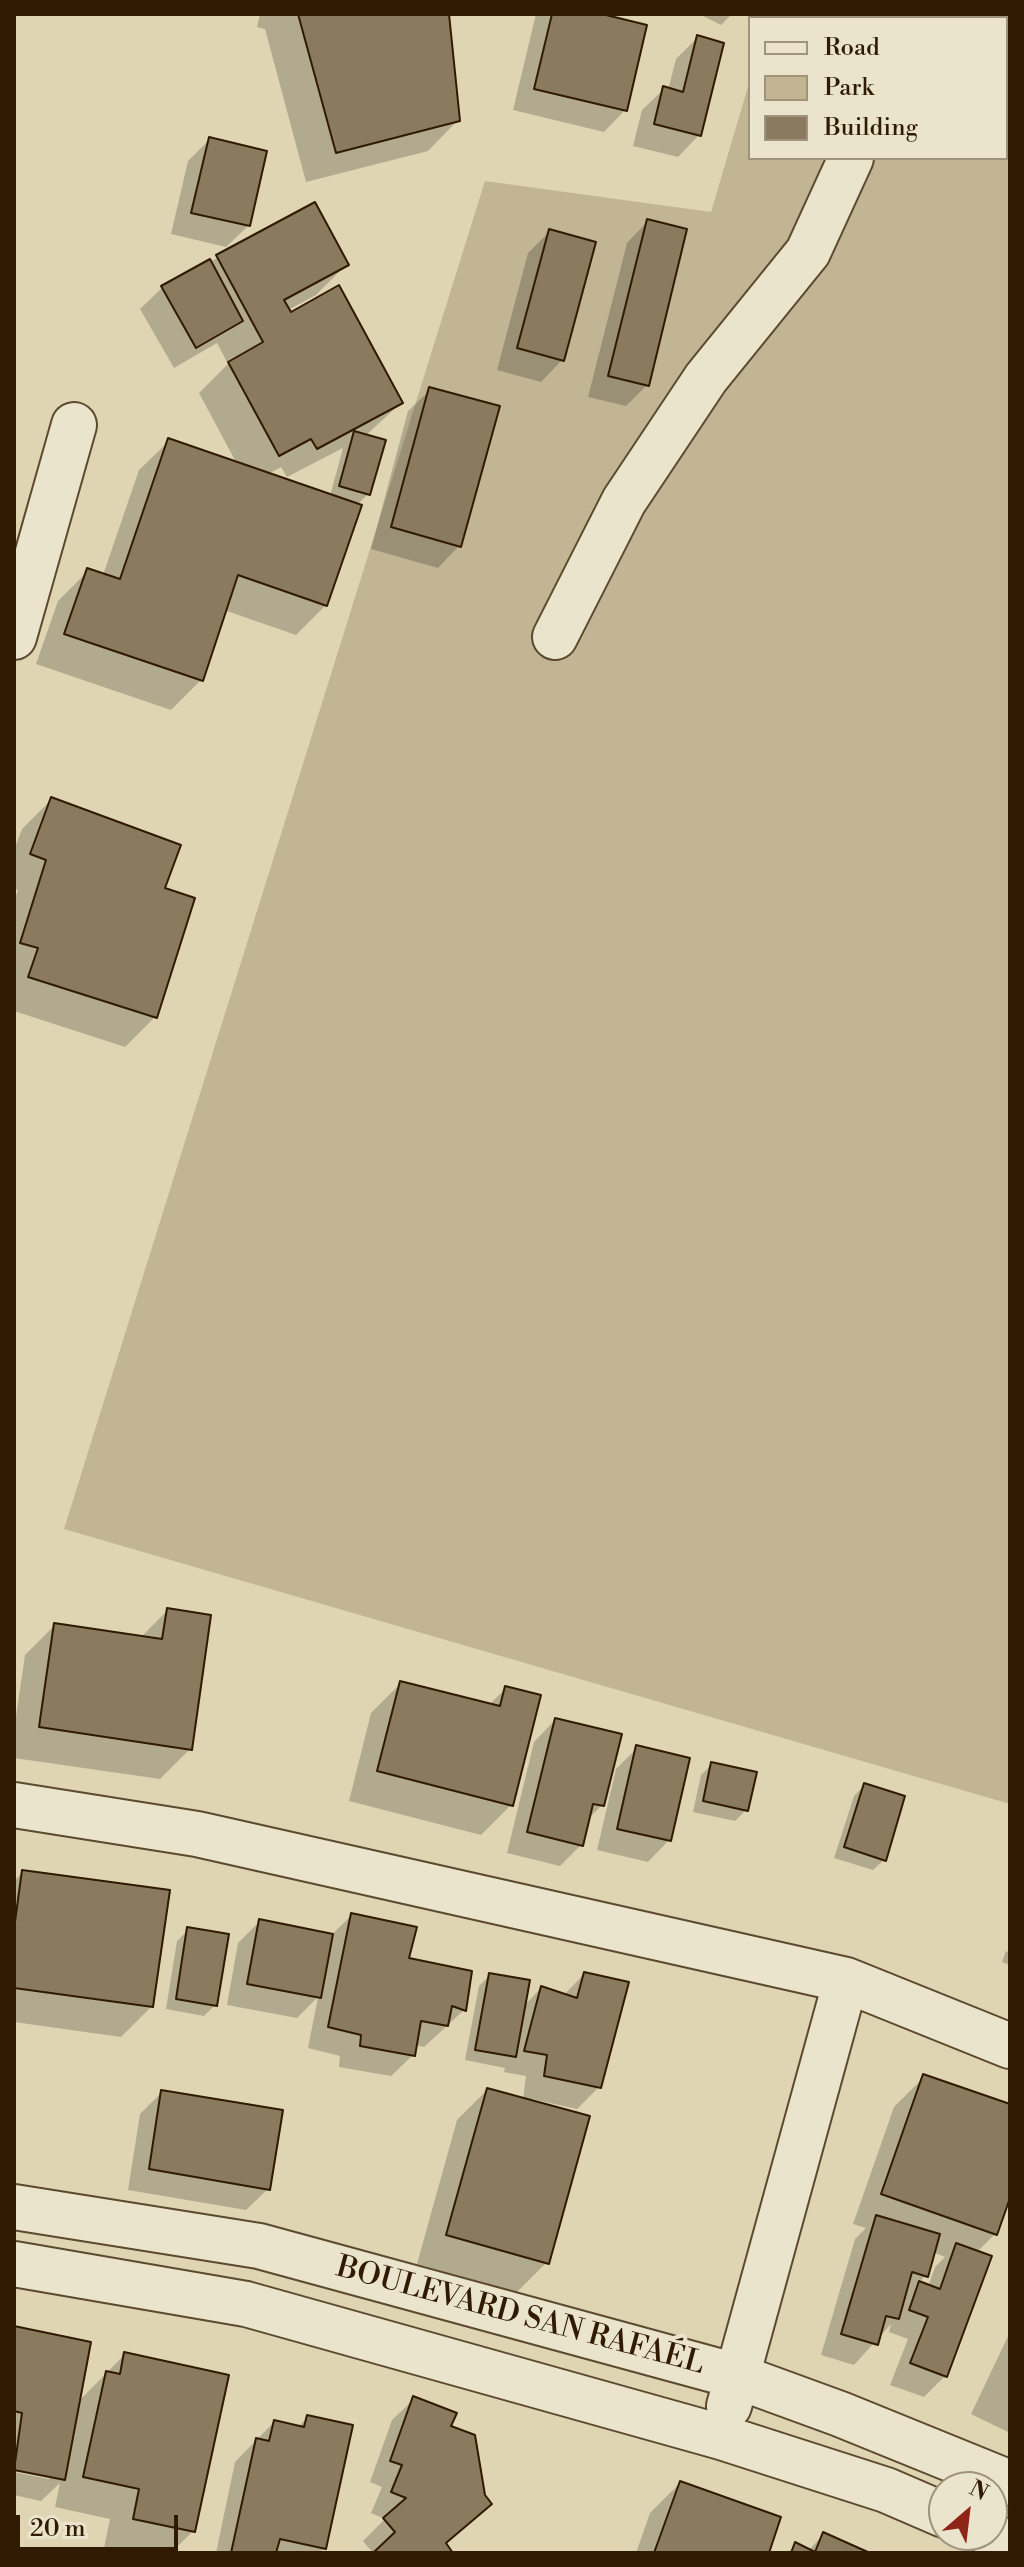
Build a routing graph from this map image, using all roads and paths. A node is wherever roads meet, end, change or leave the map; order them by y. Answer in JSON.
{"nodes":[{"id":1,"x":850,"y":160,"type":"edge"},
{"id":2,"x":74,"y":425,"type":"dead end"},
{"id":3,"x":14,"y":637,"type":"edge"},
{"id":4,"x":555,"y":637,"type":"dead end"},
{"id":5,"x":14,"y":1805,"type":"edge"},
{"id":6,"x":846,"y":1980,"type":"junction"},
{"id":7,"x":1010,"y":2046,"type":"edge"},
{"id":8,"x":14,"y":2207,"type":"edge"},
{"id":9,"x":14,"y":2264,"type":"edge"},
{"id":10,"x":736,"y":2376,"type":"junction"},
{"id":11,"x":721,"y":2437,"type":"junction"},
{"id":12,"x":1010,"y":2483,"type":"edge"},
{"id":13,"x":928,"y":2508,"type":"edge"}],
"edges":[{"from":1,"to":4,"type":"street"},
{"from":2,"to":3,"type":"street"},
{"from":5,"to":6,"type":"street"},
{"from":6,"to":7,"type":"street"},
{"from":6,"to":10,"type":"street"},
{"from":8,"to":10,"type":"street","name":"BOULEVARD SAN RAFAÉL"},
{"from":9,"to":11,"type":"street","name":"BOULEVARD SAN RAFAÉL"},
{"from":10,"to":11,"type":"street"},
{"from":10,"to":12,"type":"street","name":"BOULEVARD SAN RAFAÉL"},
{"from":11,"to":13,"type":"street","name":"BOULEVARD SAN RAFAÉL"}]}
